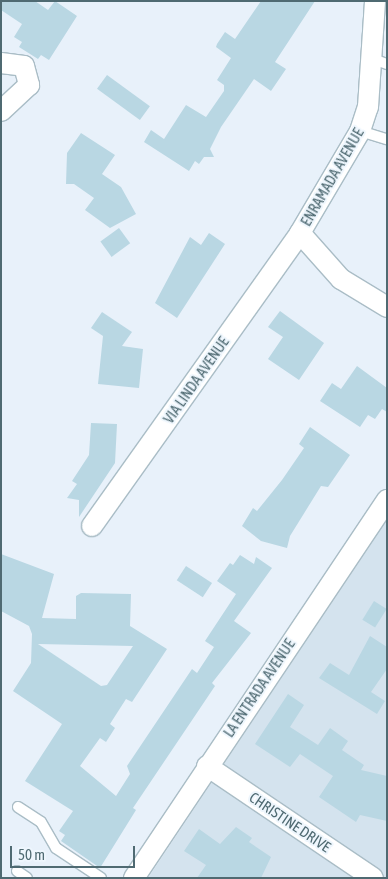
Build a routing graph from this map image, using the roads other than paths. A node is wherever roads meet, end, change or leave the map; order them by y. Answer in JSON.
{"nodes":[{"id":1,"x":375,"y":1,"type":"edge"},
{"id":2,"x":380,"y":61,"type":"edge"},
{"id":3,"x":1,"y":63,"type":"edge"},
{"id":4,"x":6,"y":101,"type":"edge"},
{"id":5,"x":360,"y":131,"type":"junction"},
{"id":6,"x":387,"y":139,"type":"edge"},
{"id":7,"x":300,"y":233,"type":"junction"},
{"id":8,"x":387,"y":307,"type":"edge"},
{"id":9,"x":387,"y":500,"type":"edge"},
{"id":10,"x":92,"y":526,"type":"dead end"},
{"id":11,"x":207,"y":766,"type":"junction"},
{"id":12,"x":18,"y":807,"type":"dead end"},
{"id":13,"x":17,"y":871,"type":"dead end"},
{"id":14,"x":27,"y":878,"type":"edge"},
{"id":15,"x":101,"y":878,"type":"edge"},
{"id":16,"x":134,"y":878,"type":"edge"},
{"id":17,"x":373,"y":878,"type":"edge"}],
"edges":[{"from":1,"to":2,"type":"street","name":"ENRAMADA AVENUE"},
{"from":2,"to":5,"type":"street","name":"ENRAMADA AVENUE"},
{"from":3,"to":4,"type":"street"},
{"from":5,"to":6,"type":"lane"},
{"from":5,"to":7,"type":"street","name":"ENRAMADA AVENUE"},
{"from":7,"to":8,"type":"street"},
{"from":7,"to":10,"type":"street","name":"VIA LINDA AVENUE"},
{"from":9,"to":11,"type":"street","name":"LA ENTRADA AVENUE"},
{"from":11,"to":16,"type":"street","name":"LA ENTRADA AVENUE"},
{"from":11,"to":17,"type":"street","name":"CHRISTINE DRIVE"},
{"from":12,"to":15,"type":"lane"},
{"from":13,"to":14,"type":"lane"}]}
